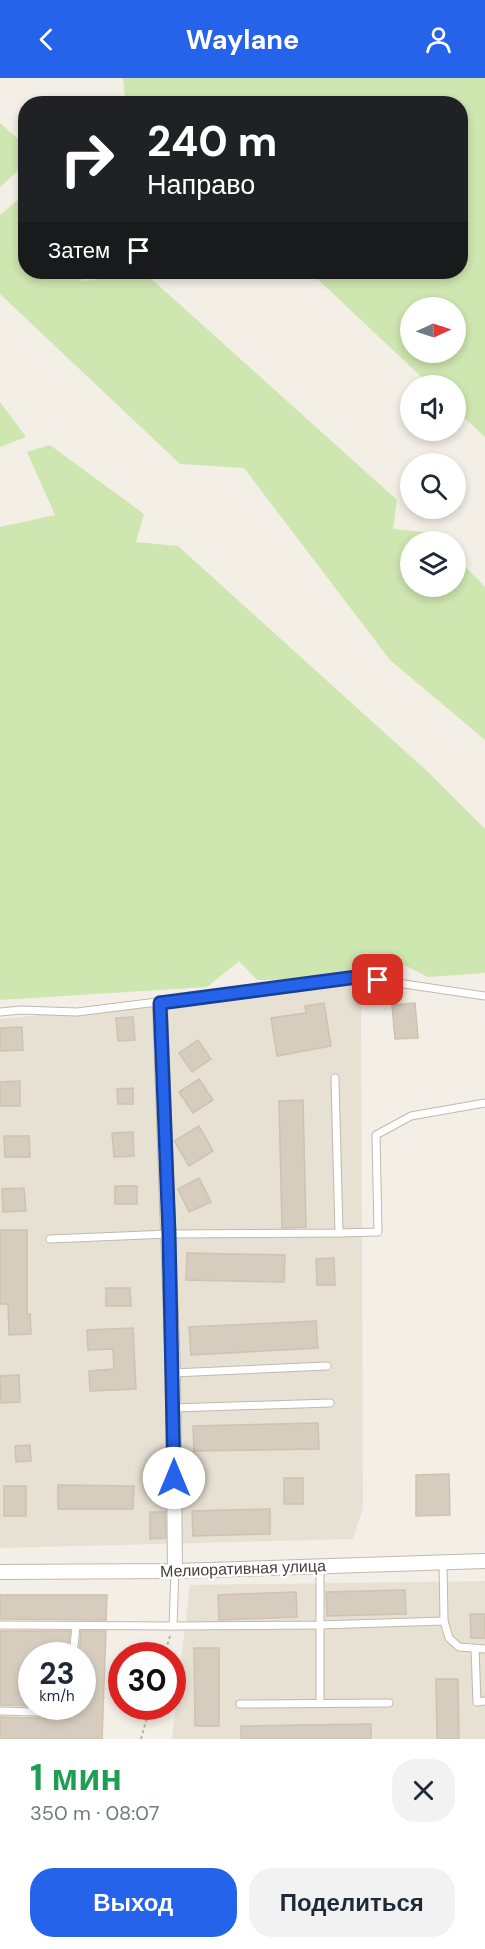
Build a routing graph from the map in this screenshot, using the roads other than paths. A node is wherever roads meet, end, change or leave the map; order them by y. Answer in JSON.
{"nodes":[{"id":1,"x":485,"y":996,"type":"edge"},
{"id":2,"x":160,"y":1003,"type":"junction"},
{"id":3,"x":0,"y":1012,"type":"edge"},
{"id":4,"x":335,"y":1078,"type":"dead end"},
{"id":5,"x":485,"y":1103,"type":"edge"},
{"id":6,"x":339,"y":1233,"type":"junction"},
{"id":7,"x":169,"y":1234,"type":"junction"},
{"id":8,"x":50,"y":1239,"type":"dead end"},
{"id":9,"x":327,"y":1366,"type":"dead end"},
{"id":10,"x":173,"y":1373,"type":"junction"},
{"id":11,"x":330,"y":1403,"type":"dead end"},
{"id":12,"x":174,"y":1408,"type":"junction"},
{"id":13,"x":485,"y":1561,"type":"edge"},
{"id":14,"x":443,"y":1562,"type":"junction"},
{"id":15,"x":320,"y":1566,"type":"junction"},
{"id":16,"x":175,"y":1571,"type":"junction"},
{"id":17,"x":0,"y":1572,"type":"edge"},
{"id":18,"x":444,"y":1621,"type":"junction"},
{"id":19,"x":0,"y":1625,"type":"edge"},
{"id":20,"x":320,"y":1625,"type":"junction"},
{"id":21,"x":76,"y":1626,"type":"junction"},
{"id":22,"x":173,"y":1626,"type":"junction"},
{"id":23,"x":74,"y":1642,"type":"edge"},
{"id":24,"x":475,"y":1649,"type":"junction"},
{"id":25,"x":485,"y":1649,"type":"edge"},
{"id":26,"x":485,"y":1701,"type":"edge"},
{"id":27,"x":320,"y":1703,"type":"junction"},
{"id":28,"x":389,"y":1703,"type":"dead end"},
{"id":29,"x":240,"y":1704,"type":"dead end"},
{"id":30,"x":0,"y":1711,"type":"edge"},
{"id":31,"x":18,"y":1712,"type":"edge"}],
"edges":[{"from":1,"to":2,"type":"lane"},
{"from":2,"to":3,"type":"lane"},
{"from":2,"to":7,"type":"street"},
{"from":4,"to":6,"type":"lane"},
{"from":5,"to":6,"type":"lane"},
{"from":6,"to":7,"type":"lane"},
{"from":7,"to":8,"type":"lane"},
{"from":7,"to":10,"type":"street"},
{"from":9,"to":10,"type":"lane"},
{"from":10,"to":12,"type":"street"},
{"from":11,"to":12,"type":"lane"},
{"from":12,"to":16,"type":"street"},
{"from":13,"to":14,"type":"street","name":"Мелиоративная улица"},
{"from":14,"to":15,"type":"street","name":"Мелиоративная улица"},
{"from":14,"to":18,"type":"lane"},
{"from":15,"to":16,"type":"street","name":"Мелиоративная улица"},
{"from":15,"to":20,"type":"lane"},
{"from":16,"to":17,"type":"street","name":"Мелиоративная улица"},
{"from":16,"to":22,"type":"lane"},
{"from":18,"to":20,"type":"lane"},
{"from":18,"to":24,"type":"lane"},
{"from":19,"to":21,"type":"lane"},
{"from":20,"to":22,"type":"lane"},
{"from":20,"to":27,"type":"lane"},
{"from":21,"to":22,"type":"lane"},
{"from":21,"to":23,"type":"lane"},
{"from":24,"to":25,"type":"lane"},
{"from":24,"to":26,"type":"lane"},
{"from":27,"to":28,"type":"lane"},
{"from":27,"to":29,"type":"lane"},
{"from":30,"to":31,"type":"lane"}]}
